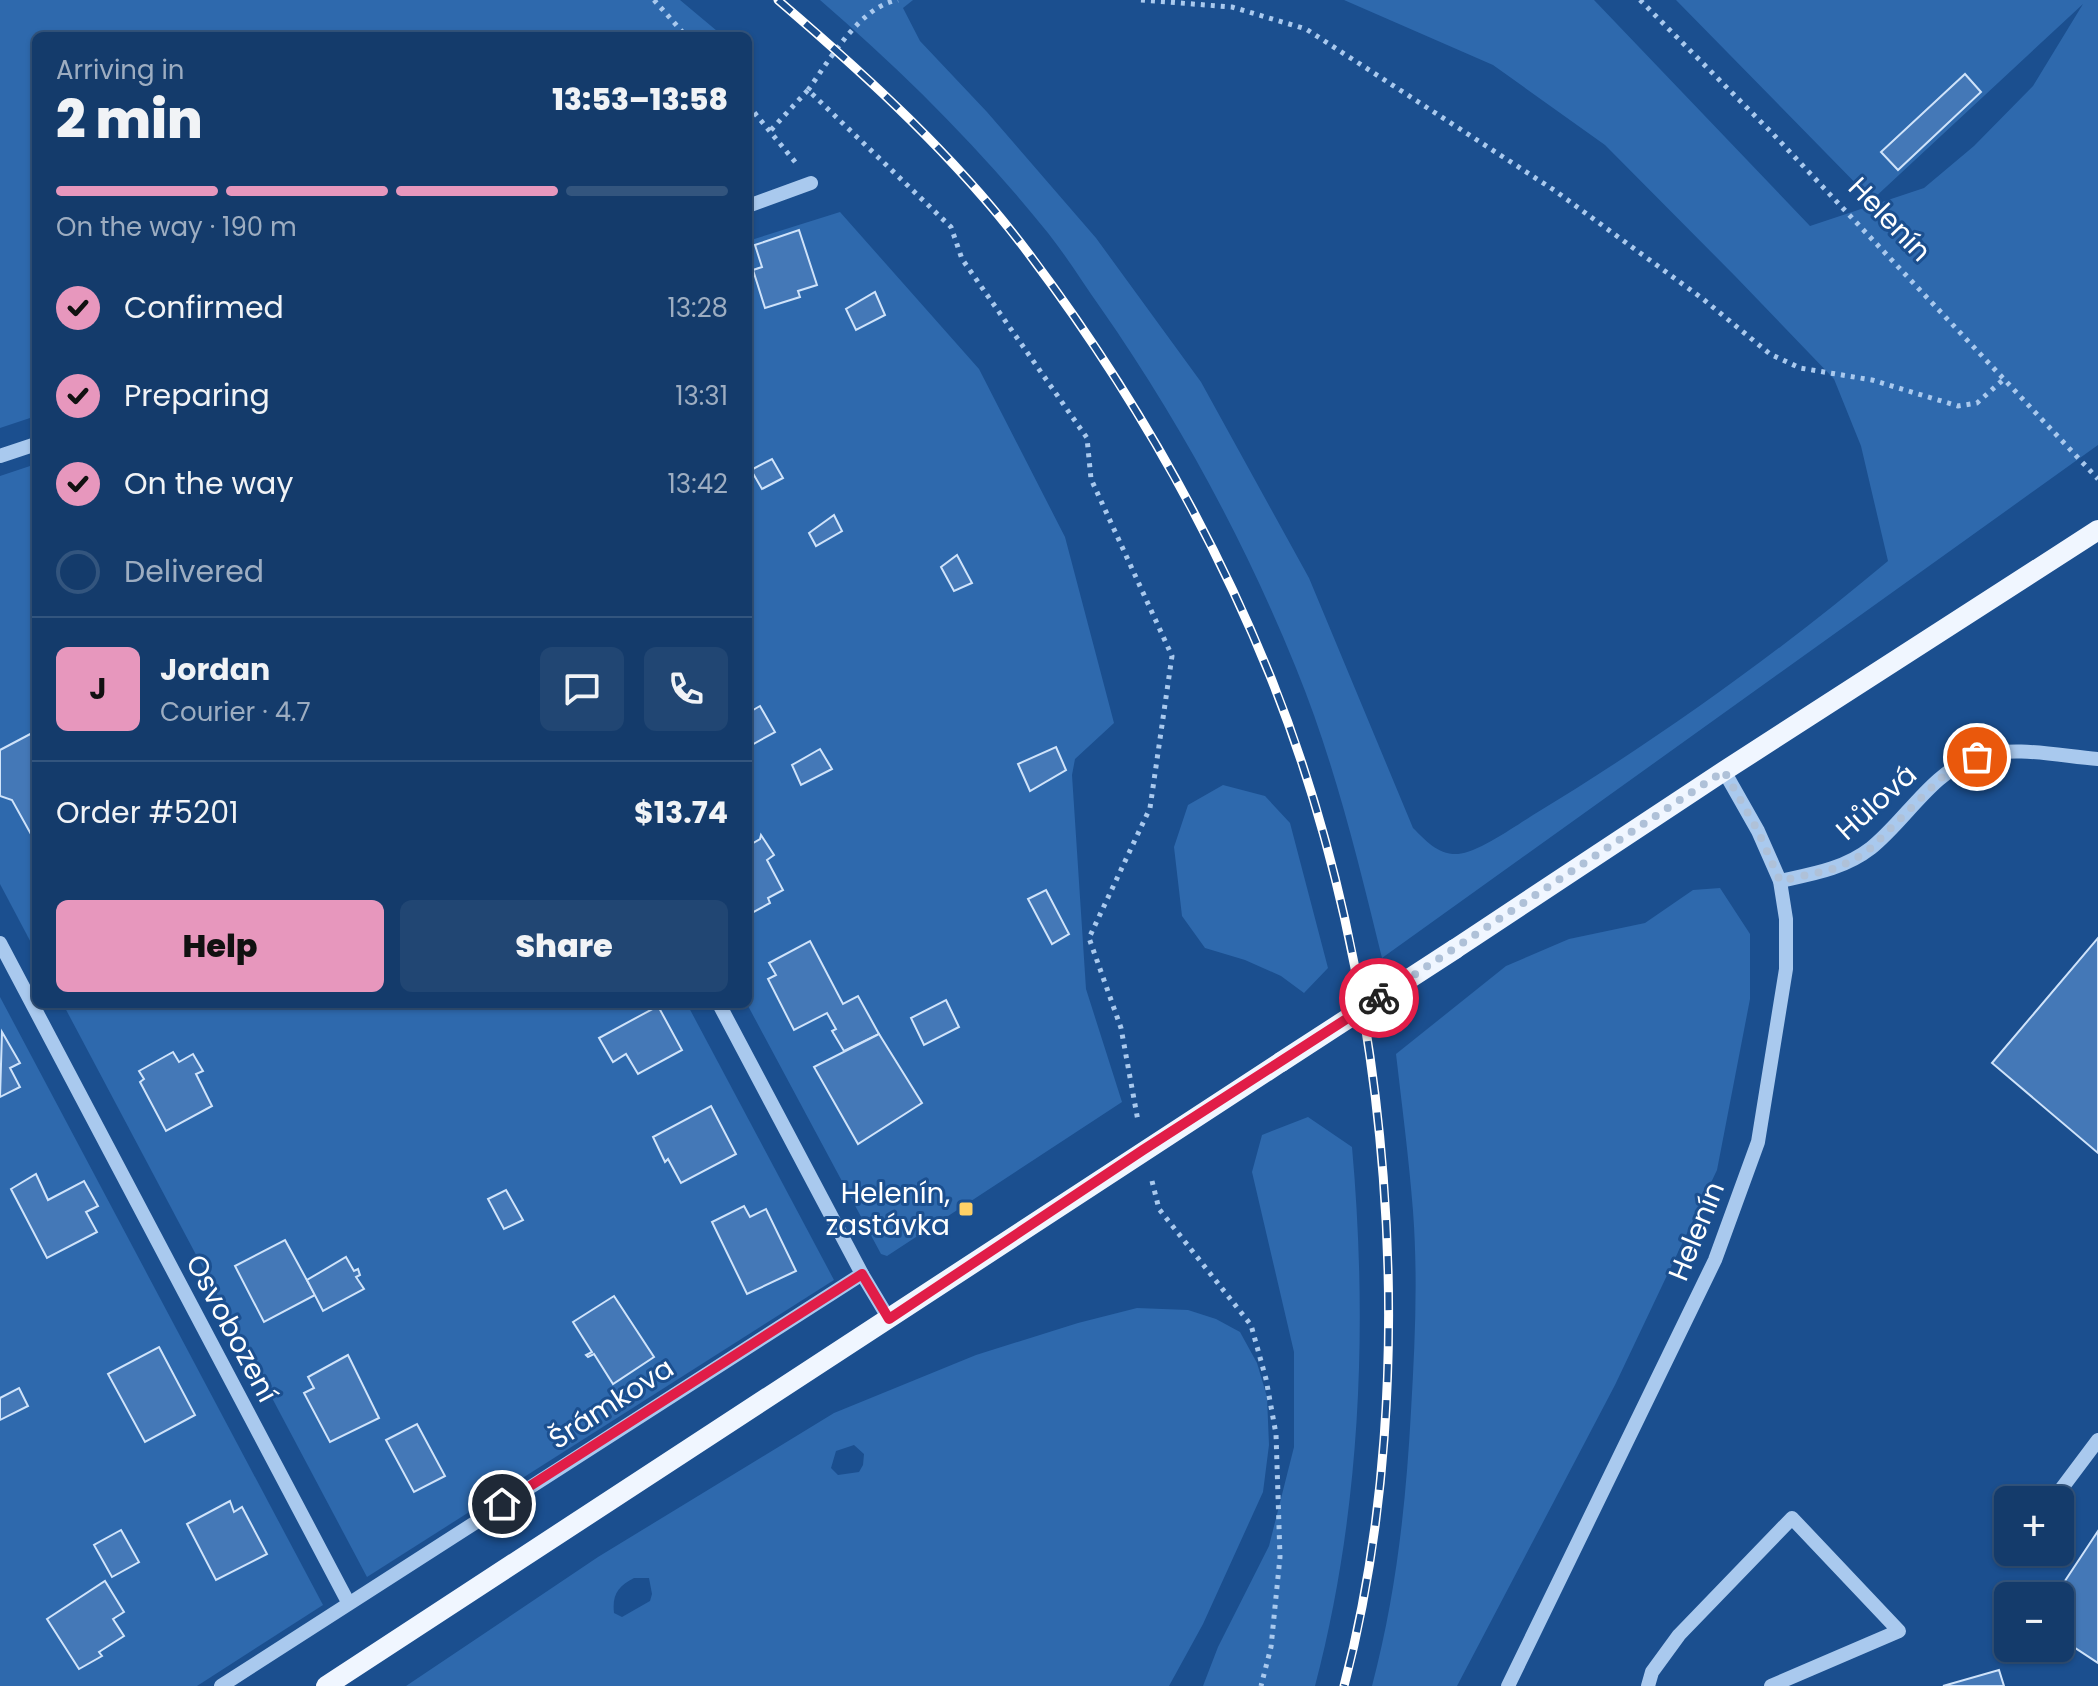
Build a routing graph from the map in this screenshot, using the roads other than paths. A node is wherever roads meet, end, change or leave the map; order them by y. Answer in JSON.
{"nodes":[{"id":1,"x":811,"y":183,"type":"road end"},
{"id":2,"x":752,"y":205,"type":"edge"},
{"id":3,"x":32,"y":445,"type":"edge"},
{"id":4,"x":0,"y":456,"type":"edge"},
{"id":5,"x":2090,"y":536,"type":"edge"},
{"id":6,"x":2098,"y":759,"type":"edge"},
{"id":7,"x":1724,"y":771,"type":"junction"},
{"id":8,"x":1780,"y":881,"type":"junction"},
{"id":9,"x":0,"y":943,"type":"edge"},
{"id":10,"x":32,"y":1004,"type":"edge"},
{"id":11,"x":34,"y":1008,"type":"edge"},
{"id":12,"x":721,"y":1008,"type":"edge"},
{"id":13,"x":862,"y":1274,"type":"junction"},
{"id":14,"x":889,"y":1319,"type":"junction"},
{"id":15,"x":2098,"y":1440,"type":"edge"},
{"id":16,"x":2064,"y":1486,"type":"edge"},
{"id":17,"x":348,"y":1602,"type":"junction"},
{"id":18,"x":221,"y":1686,"type":"edge"},
{"id":19,"x":326,"y":1686,"type":"edge"},
{"id":20,"x":1508,"y":1686,"type":"edge"},
{"id":21,"x":1648,"y":1686,"type":"edge"},
{"id":22,"x":1771,"y":1686,"type":"edge"}],
"edges":[{"from":1,"to":2,"type":"street"},
{"from":3,"to":4,"type":"street"},
{"from":5,"to":7,"type":"main road"},
{"from":6,"to":8,"type":"street","name":"Hůlová"},
{"from":7,"to":8,"type":"street","name":"Helenín"},
{"from":7,"to":14,"type":"main road","bridge":true},
{"from":8,"to":20,"type":"street","name":"Helenín"},
{"from":9,"to":10,"type":"street","name":"Osvobození"},
{"from":11,"to":17,"type":"street","name":"Osvobození"},
{"from":12,"to":13,"type":"street"},
{"from":13,"to":14,"type":"street"},
{"from":13,"to":17,"type":"street","name":"Šrámkova"},
{"from":14,"to":19,"type":"main road"},
{"from":15,"to":16,"type":"street"},
{"from":17,"to":18,"type":"street"},
{"from":21,"to":22,"type":"street"}]}
